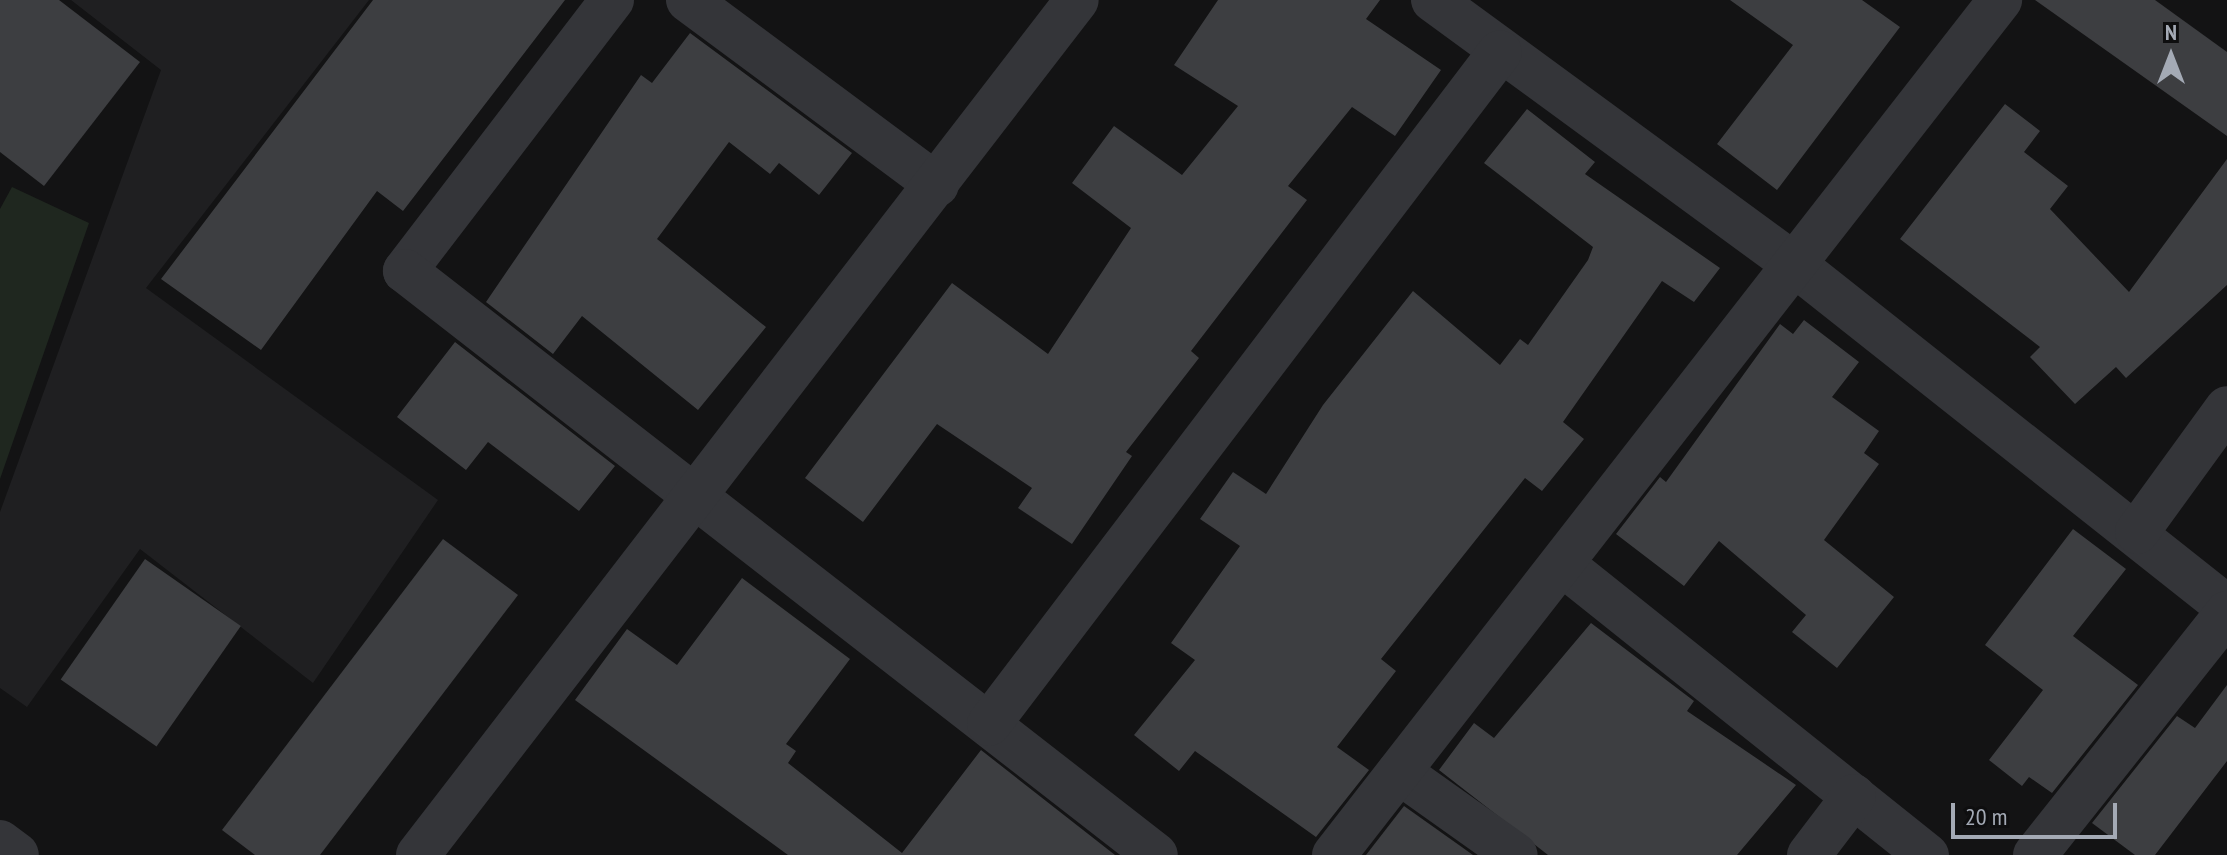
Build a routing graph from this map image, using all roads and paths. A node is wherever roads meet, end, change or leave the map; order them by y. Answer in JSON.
{"nodes":[{"id":1,"x":612,"y":0,"type":"edge"},
{"id":2,"x":688,"y":0,"type":"edge"},
{"id":3,"x":1077,"y":0,"type":"edge"},
{"id":4,"x":2000,"y":0,"type":"edge"},
{"id":5,"x":1447,"y":4,"type":"edge"},
{"id":6,"x":1500,"y":52,"type":"junction"},
{"id":7,"x":937,"y":185,"type":"junction"},
{"id":8,"x":1795,"y":265,"type":"junction"},
{"id":9,"x":2227,"y":408,"type":"edge"},
{"id":10,"x":692,"y":494,"type":"junction"},
{"id":11,"x":2137,"y":532,"type":"junction"},
{"id":12,"x":1562,"y":564,"type":"junction"},
{"id":13,"x":2227,"y":607,"type":"edge"},
{"id":14,"x":2227,"y":613,"type":"edge"},
{"id":15,"x":989,"y":724,"type":"junction"},
{"id":16,"x":1399,"y":772,"type":"junction"},
{"id":17,"x":1854,"y":796,"type":"junction"},
{"id":18,"x":0,"y":842,"type":"edge"},
{"id":19,"x":17,"y":855,"type":"edge"},
{"id":20,"x":418,"y":855,"type":"edge"},
{"id":21,"x":1156,"y":855,"type":"edge"},
{"id":22,"x":1334,"y":855,"type":"edge"},
{"id":23,"x":1516,"y":855,"type":"edge"},
{"id":24,"x":1809,"y":855,"type":"edge"},
{"id":25,"x":1927,"y":855,"type":"edge"},
{"id":26,"x":2035,"y":855,"type":"edge"}],
"edges":[{"from":1,"to":10,"type":"street"},
{"from":2,"to":7,"type":"street"},
{"from":3,"to":7,"type":"street"},
{"from":4,"to":8,"type":"street"},
{"from":5,"to":6,"type":"street"},
{"from":6,"to":8,"type":"street"},
{"from":6,"to":15,"type":"street"},
{"from":7,"to":10,"type":"street"},
{"from":8,"to":11,"type":"street"},
{"from":8,"to":12,"type":"street"},
{"from":9,"to":11,"type":"street"},
{"from":10,"to":15,"type":"street"},
{"from":10,"to":20,"type":"street"},
{"from":11,"to":13,"type":"street"},
{"from":12,"to":16,"type":"street"},
{"from":12,"to":17,"type":"street"},
{"from":14,"to":26,"type":"street"},
{"from":15,"to":21,"type":"street"},
{"from":16,"to":22,"type":"street"},
{"from":16,"to":23,"type":"street"},
{"from":17,"to":24,"type":"street"},
{"from":17,"to":25,"type":"street"},
{"from":18,"to":19,"type":"street"}]}
